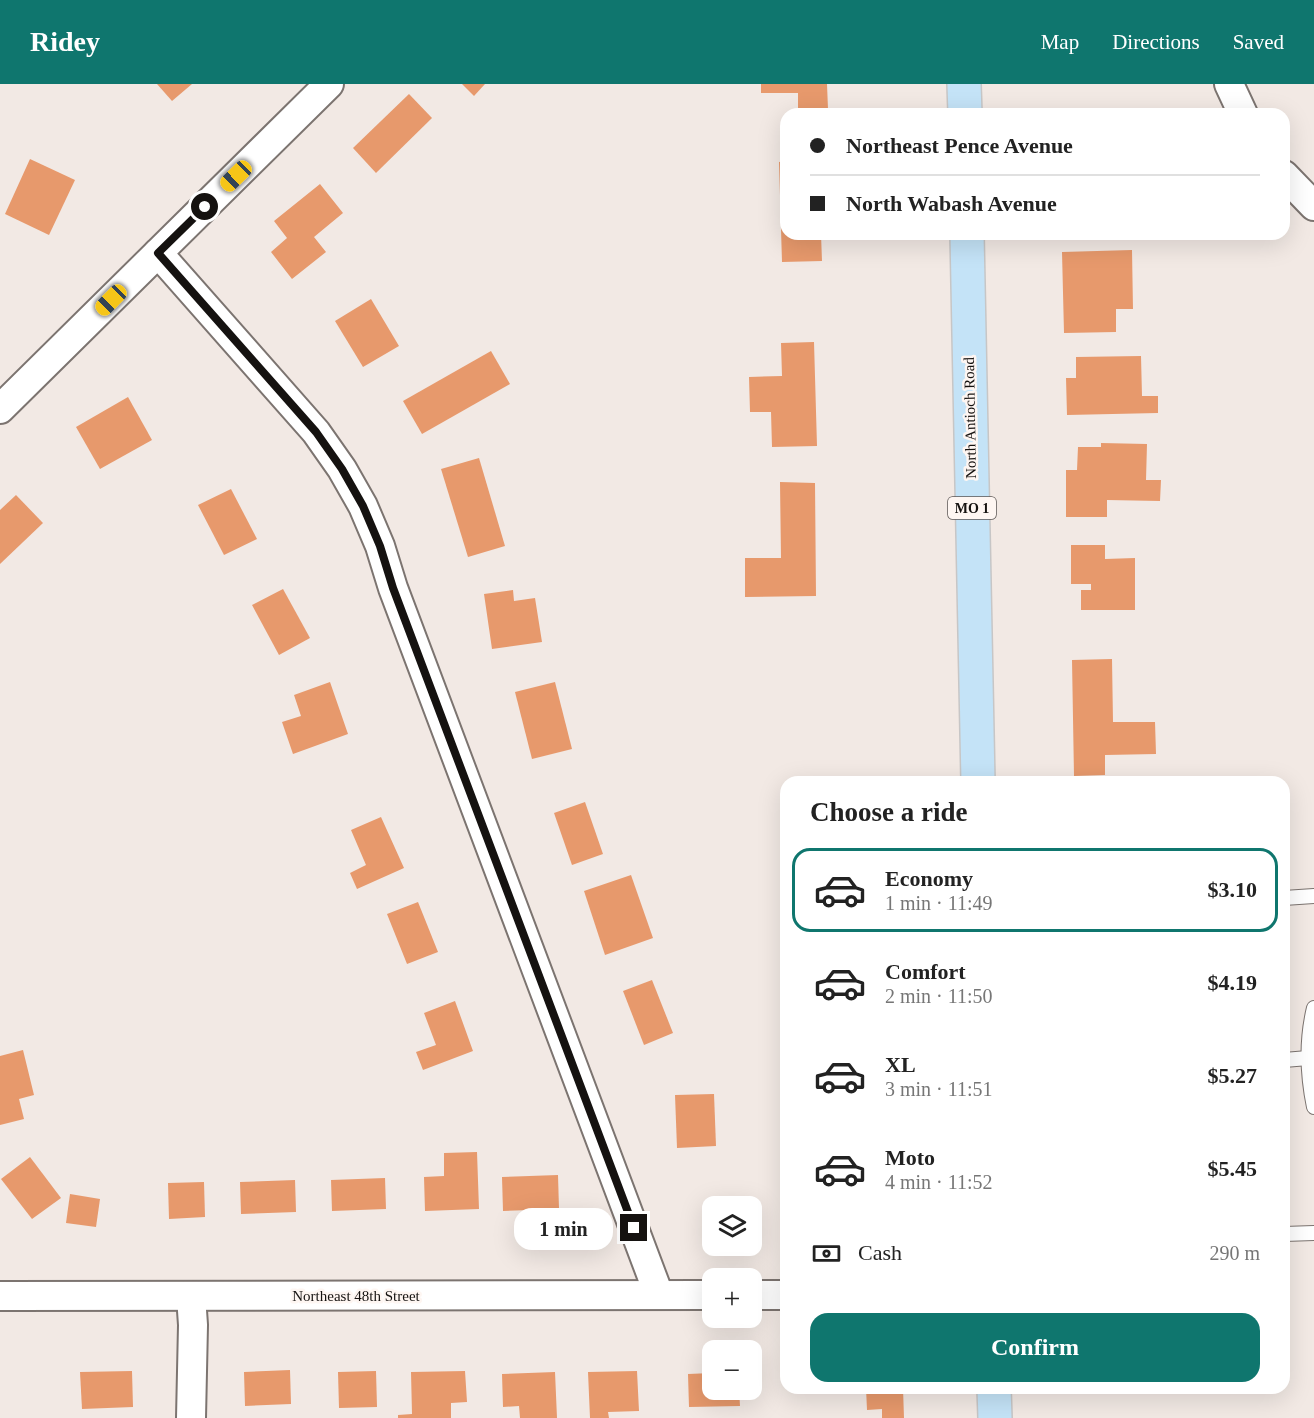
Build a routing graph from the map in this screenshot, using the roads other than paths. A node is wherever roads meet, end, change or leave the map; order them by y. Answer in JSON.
{"nodes":[{"id":1,"x":329,"y":84,"type":"edge"},
{"id":2,"x":964,"y":84,"type":"edge"},
{"id":3,"x":1229,"y":84,"type":"edge"},
{"id":4,"x":965,"y":108,"type":"edge"},
{"id":5,"x":1240,"y":108,"type":"edge"},
{"id":6,"x":1290,"y":181,"type":"edge"},
{"id":7,"x":1314,"y":206,"type":"edge"},
{"id":8,"x":966,"y":240,"type":"edge"},
{"id":9,"x":158,"y":253,"type":"junction"},
{"id":10,"x":0,"y":409,"type":"edge"},
{"id":11,"x":978,"y":776,"type":"edge"},
{"id":12,"x":1314,"y":896,"type":"edge"},
{"id":13,"x":1290,"y":897,"type":"edge"},
{"id":14,"x":1314,"y":1008,"type":"edge"},
{"id":15,"x":1308,"y":1058,"type":"junction"},
{"id":16,"x":1290,"y":1060,"type":"edge"},
{"id":17,"x":1314,"y":1107,"type":"edge"},
{"id":18,"x":1314,"y":1233,"type":"edge"},
{"id":19,"x":1290,"y":1234,"type":"edge"},
{"id":20,"x":659,"y":1294,"type":"junction"},
{"id":21,"x":702,"y":1295,"type":"edge"},
{"id":22,"x":762,"y":1295,"type":"edge"},
{"id":23,"x":780,"y":1295,"type":"edge"},
{"id":24,"x":0,"y":1296,"type":"edge"},
{"id":25,"x":191,"y":1296,"type":"junction"},
{"id":26,"x":994,"y":1394,"type":"edge"},
{"id":27,"x":191,"y":1418,"type":"edge"},
{"id":28,"x":995,"y":1418,"type":"edge"}],
"edges":[{"from":1,"to":9,"type":"street"},
{"from":2,"to":4,"type":"main road"},
{"from":3,"to":5,"type":"street"},
{"from":6,"to":7,"type":"street"},
{"from":8,"to":11,"type":"main road","name":"North Antioch Road","number":"MO 1"},
{"from":9,"to":10,"type":"street"},
{"from":9,"to":20,"type":"street"},
{"from":12,"to":13,"type":"lane"},
{"from":14,"to":15,"type":"lane"},
{"from":15,"to":16,"type":"lane"},
{"from":15,"to":17,"type":"lane"},
{"from":18,"to":19,"type":"lane"},
{"from":20,"to":21,"type":"street","name":"Northeast 48th Street"},
{"from":20,"to":25,"type":"street","name":"Northeast 48th Street"},
{"from":22,"to":23,"type":"street"},
{"from":24,"to":25,"type":"street","name":"Northeast 48th Street"},
{"from":25,"to":27,"type":"street"},
{"from":26,"to":28,"type":"main road"}]}
